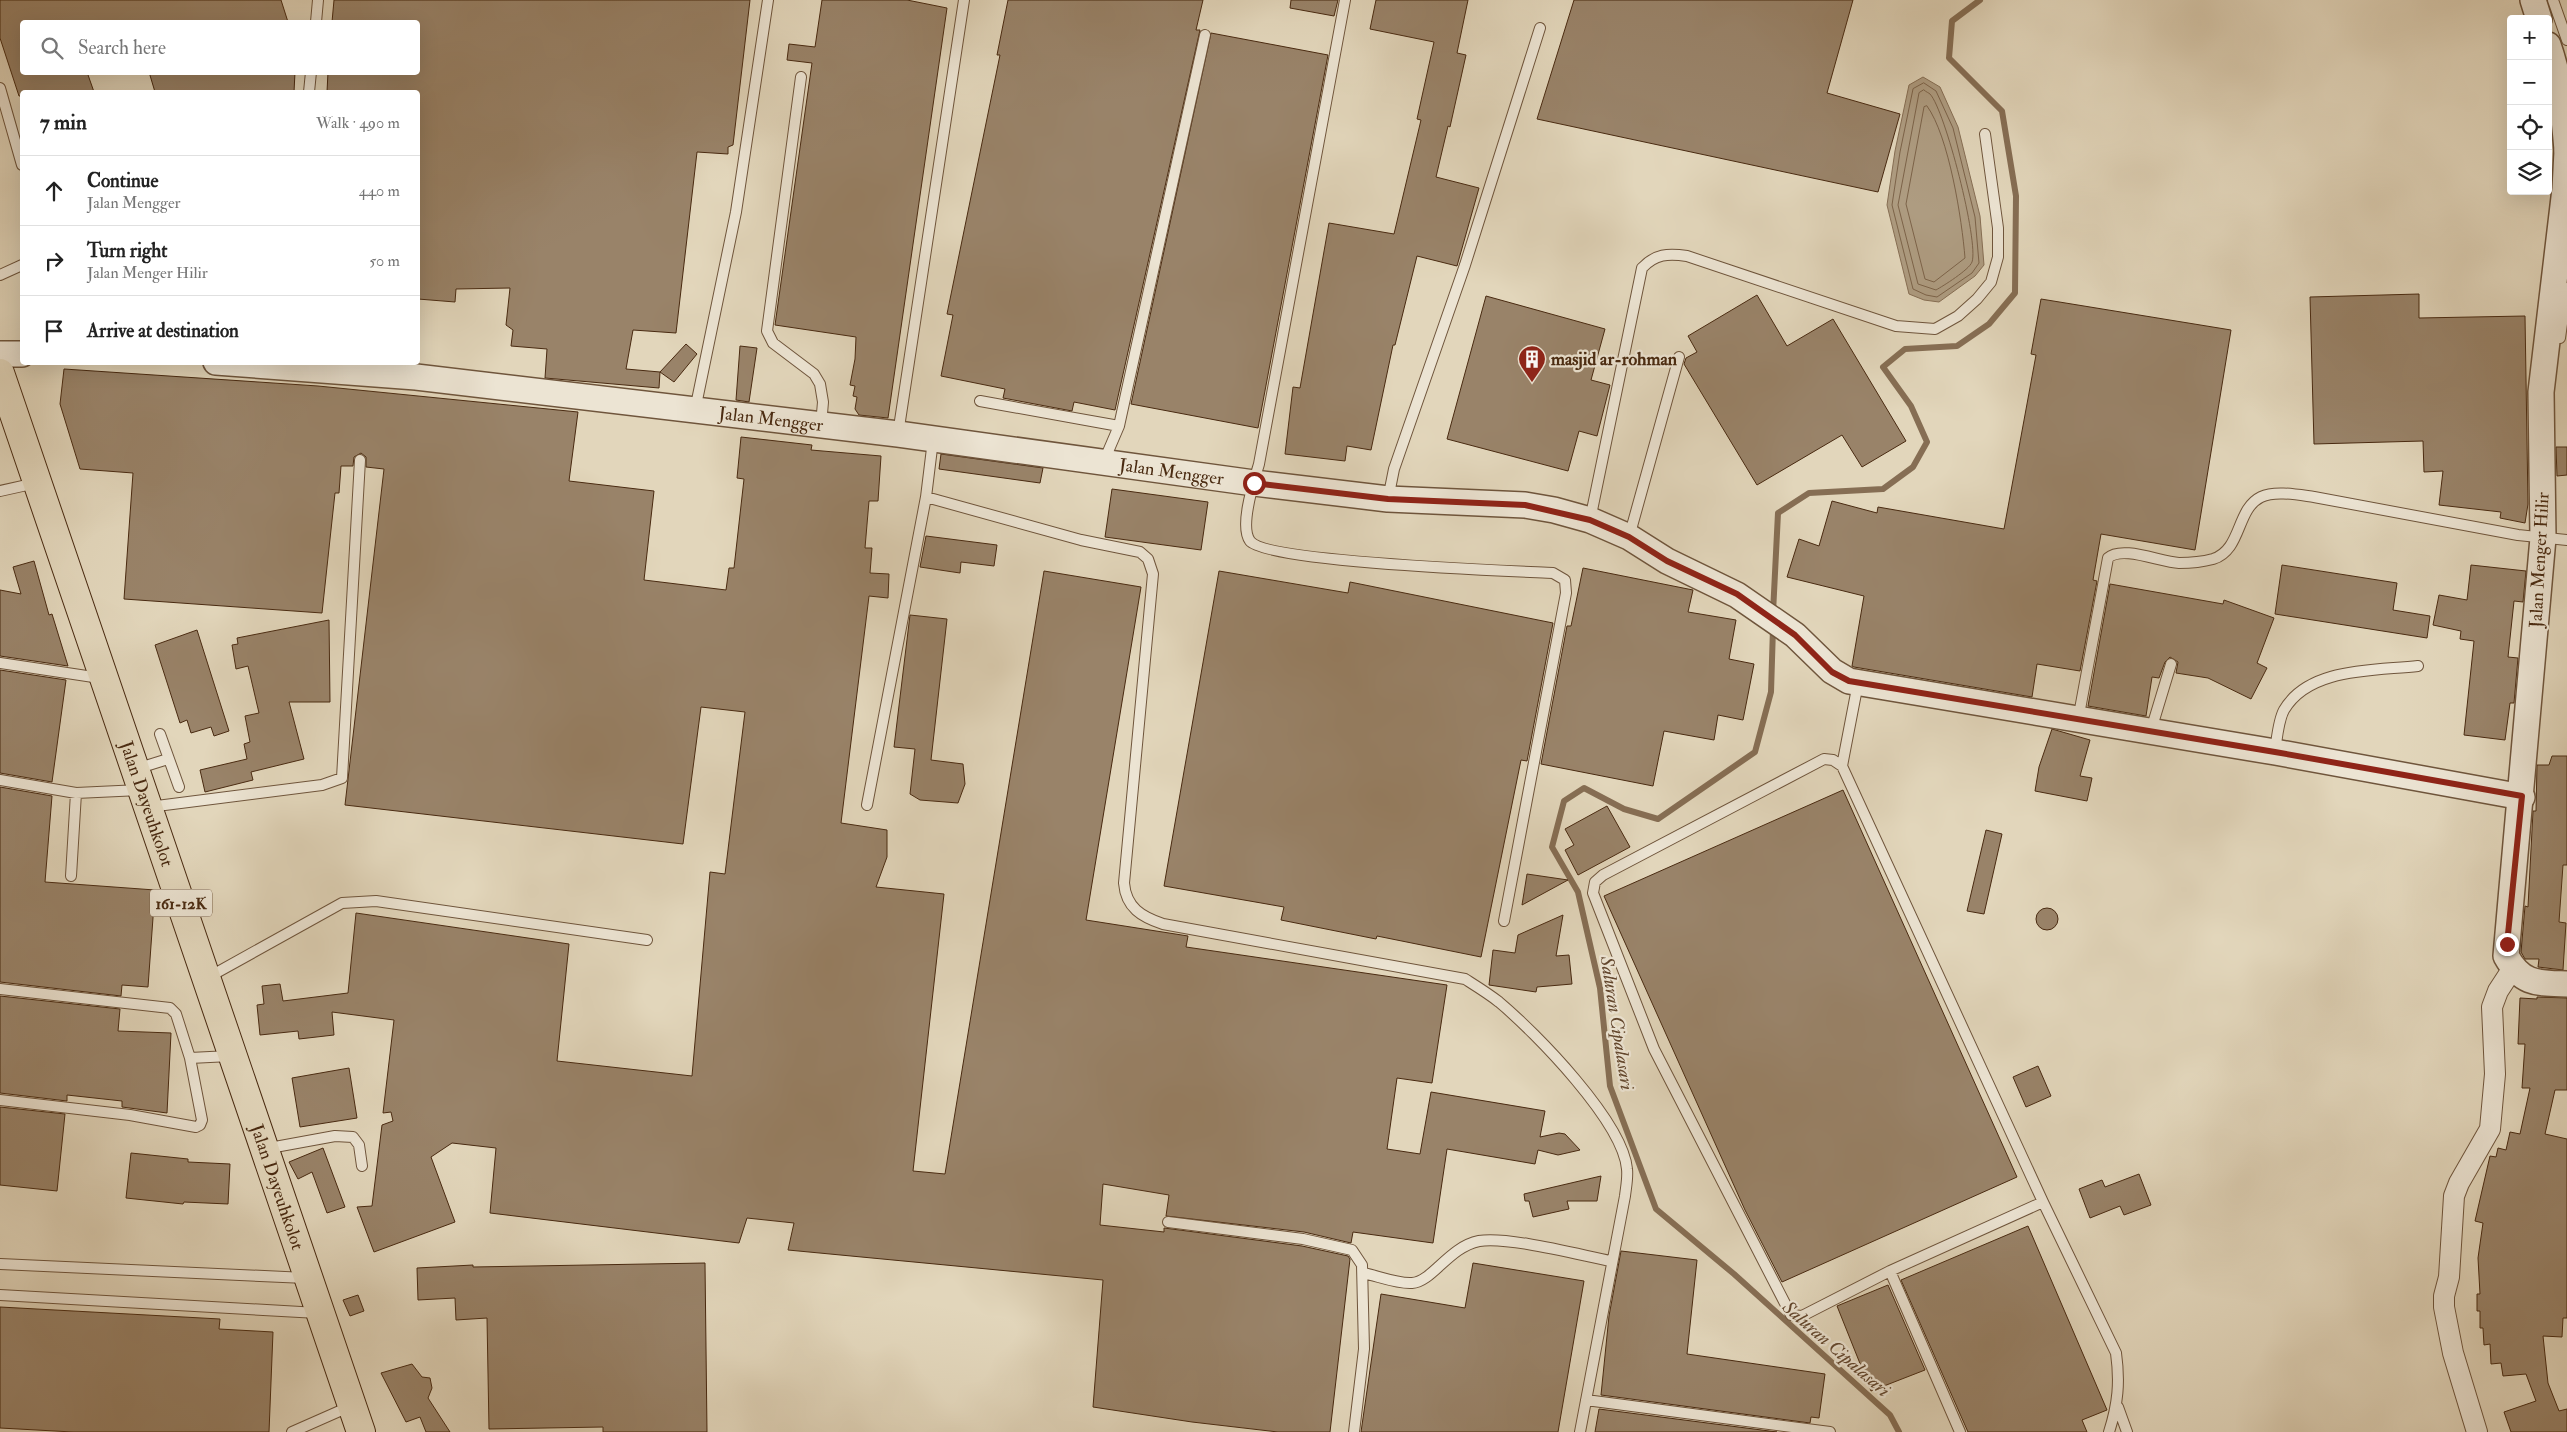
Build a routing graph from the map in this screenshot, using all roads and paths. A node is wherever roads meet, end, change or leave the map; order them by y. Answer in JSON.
{"nodes":[{"id":1,"x":318,"y":0,"type":"edge"},
{"id":2,"x":768,"y":0,"type":"edge"},
{"id":3,"x":964,"y":0,"type":"edge"},
{"id":4,"x":1345,"y":0,"type":"edge"},
{"id":5,"x":2533,"y":0,"type":"edge"},
{"id":6,"x":2553,"y":0,"type":"edge"},
{"id":7,"x":2538,"y":15,"type":"edge"},
{"id":8,"x":316,"y":20,"type":"edge"},
{"id":9,"x":1540,"y":28,"type":"dead end"},
{"id":10,"x":1205,"y":35,"type":"dead end"},
{"id":11,"x":2567,"y":40,"type":"edge"},
{"id":12,"x":2552,"y":56,"type":"edge"},
{"id":13,"x":311,"y":75,"type":"edge"},
{"id":14,"x":801,"y":77,"type":"dead end"},
{"id":15,"x":0,"y":88,"type":"edge"},
{"id":16,"x":309,"y":90,"type":"edge"},
{"id":17,"x":1985,"y":134,"type":"dead end"},
{"id":18,"x":2567,"y":150,"type":"edge"},
{"id":19,"x":20,"y":158,"type":"edge"},
{"id":20,"x":20,"y":266,"type":"edge"},
{"id":21,"x":0,"y":275,"type":"edge"},
{"id":22,"x":2567,"y":288,"type":"edge"},
{"id":23,"x":2559,"y":345,"type":"dead end"},
{"id":24,"x":0,"y":354,"type":"edge"},
{"id":25,"x":20,"y":354,"type":"edge"},
{"id":26,"x":1679,"y":357,"type":"dead end"},
{"id":27,"x":256,"y":365,"type":"edge"},
{"id":28,"x":0,"y":373,"type":"edge"},
{"id":29,"x":980,"y":401,"type":"dead end"},
{"id":30,"x":695,"y":411,"type":"junction"},
{"id":31,"x":821,"y":426,"type":"junction"},
{"id":32,"x":1119,"y":426,"type":"junction"},
{"id":33,"x":898,"y":434,"type":"junction"},
{"id":34,"x":933,"y":440,"type":"junction"},
{"id":35,"x":360,"y":460,"type":"dead end"},
{"id":36,"x":1104,"y":461,"type":"junction"},
{"id":37,"x":38,"y":483,"type":"junction"},
{"id":38,"x":1254,"y":483,"type":"junction"},
{"id":39,"x":0,"y":491,"type":"edge"},
{"id":40,"x":926,"y":497,"type":"junction"},
{"id":41,"x":1388,"y":499,"type":"junction"},
{"id":42,"x":1590,"y":520,"type":"junction"},
{"id":43,"x":1629,"y":537,"type":"junction"},
{"id":44,"x":2555,"y":539,"type":"edge"},
{"id":45,"x":0,"y":663,"type":"edge"},
{"id":46,"x":2171,"y":664,"type":"dead end"},
{"id":47,"x":2418,"y":666,"type":"dead end"},
{"id":48,"x":104,"y":678,"type":"junction"},
{"id":49,"x":1858,"y":683,"type":"junction"},
{"id":50,"x":2078,"y":721,"type":"junction"},
{"id":51,"x":2150,"y":731,"type":"junction"},
{"id":52,"x":160,"y":734,"type":"dead end"},
{"id":53,"x":2275,"y":752,"type":"junction"},
{"id":54,"x":168,"y":759,"type":"junction"},
{"id":55,"x":1842,"y":766,"type":"junction"},
{"id":56,"x":0,"y":780,"type":"edge"},
{"id":57,"x":179,"y":787,"type":"dead end"},
{"id":58,"x":141,"y":789,"type":"junction"},
{"id":59,"x":76,"y":793,"type":"junction"},
{"id":60,"x":2522,"y":796,"type":"junction"},
{"id":61,"x":867,"y":805,"type":"dead end"},
{"id":62,"x":71,"y":876,"type":"dead end"},
{"id":63,"x":1504,"y":921,"type":"dead end"},
{"id":64,"x":647,"y":940,"type":"dead end"},
{"id":65,"x":2513,"y":968,"type":"junction"},
{"id":66,"x":206,"y":979,"type":"junction"},
{"id":67,"x":2567,"y":984,"type":"edge"},
{"id":68,"x":0,"y":989,"type":"edge"},
{"id":69,"x":233,"y":1056,"type":"junction"},
{"id":70,"x":190,"y":1058,"type":"junction"},
{"id":71,"x":0,"y":1100,"type":"edge"},
{"id":72,"x":264,"y":1149,"type":"junction"},
{"id":73,"x":362,"y":1166,"type":"dead end"},
{"id":74,"x":2043,"y":1202,"type":"junction"},
{"id":75,"x":1168,"y":1222,"type":"dead end"},
{"id":76,"x":1611,"y":1261,"type":"junction"},
{"id":77,"x":0,"y":1264,"type":"edge"},
{"id":78,"x":1890,"y":1271,"type":"junction"},
{"id":79,"x":1363,"y":1273,"type":"junction"},
{"id":80,"x":309,"y":1278,"type":"junction"},
{"id":81,"x":0,"y":1294,"type":"edge"},
{"id":82,"x":320,"y":1313,"type":"junction"},
{"id":83,"x":1586,"y":1400,"type":"junction"},
{"id":84,"x":352,"y":1405,"type":"junction"},
{"id":85,"x":2118,"y":1407,"type":"junction"},
{"id":86,"x":292,"y":1432,"type":"edge"},
{"id":87,"x":361,"y":1432,"type":"edge"},
{"id":88,"x":1354,"y":1432,"type":"edge"},
{"id":89,"x":1580,"y":1432,"type":"edge"},
{"id":90,"x":1830,"y":1432,"type":"edge"},
{"id":91,"x":1960,"y":1432,"type":"edge"},
{"id":92,"x":2109,"y":1432,"type":"edge"},
{"id":93,"x":2127,"y":1432,"type":"edge"},
{"id":94,"x":2477,"y":1432,"type":"edge"}],
"edges":[{"from":1,"to":8,"type":"lane"},
{"from":2,"to":30,"type":"lane"},
{"from":3,"to":33,"type":"lane"},
{"from":4,"to":38,"type":"lane"},
{"from":5,"to":7,"type":"street"},
{"from":6,"to":11,"type":"lane"},
{"from":9,"to":41,"type":"lane"},
{"from":10,"to":32,"type":"lane"},
{"from":12,"to":18,"type":"street","name":"Jalan Menger Hilir"},
{"from":13,"to":16,"type":"lane"},
{"from":14,"to":31,"type":"lane"},
{"from":15,"to":19,"type":"lane"},
{"from":17,"to":42,"type":"lane"},
{"from":18,"to":44,"type":"street","name":"Jalan Menger Hilir"},
{"from":20,"to":21,"type":"lane"},
{"from":22,"to":23,"type":"lane"},
{"from":24,"to":25,"type":"street"},
{"from":26,"to":43,"type":"lane"},
{"from":27,"to":30,"type":"street","name":"Jalan Mengger"},
{"from":28,"to":37,"type":"main road","name":"Jalan Dayeuhkolot","number":"161-12K"},
{"from":29,"to":32,"type":"lane"},
{"from":30,"to":31,"type":"street","name":"Jalan Mengger"},
{"from":31,"to":33,"type":"street","name":"Jalan Mengger"},
{"from":32,"to":36,"type":"lane"},
{"from":33,"to":34,"type":"street","name":"Jalan Mengger"},
{"from":34,"to":36,"type":"street","name":"Jalan Mengger"},
{"from":34,"to":40,"type":"lane"},
{"from":35,"to":58,"type":"lane"},
{"from":36,"to":38,"type":"street","name":"Jalan Mengger"},
{"from":37,"to":39,"type":"lane"},
{"from":37,"to":48,"type":"main road","name":"Jalan Dayeuhkolot","number":"161-12K"},
{"from":38,"to":41,"type":"street","name":"Jalan Mengger"},
{"from":38,"to":63,"type":"lane"},
{"from":40,"to":61,"type":"lane"},
{"from":40,"to":76,"type":"lane"},
{"from":41,"to":42,"type":"street","name":"Jalan Mengger"},
{"from":42,"to":43,"type":"street","name":"Jalan Mengger"},
{"from":43,"to":49,"type":"street","name":"Jalan Mengger"},
{"from":44,"to":50,"type":"lane"},
{"from":44,"to":60,"type":"street","name":"Jalan Menger Hilir"},
{"from":45,"to":48,"type":"lane"},
{"from":46,"to":51,"type":"lane"},
{"from":47,"to":53,"type":"lane"},
{"from":48,"to":58,"type":"main road","name":"Jalan Dayeuhkolot","number":"161-12K"},
{"from":49,"to":50,"type":"street","name":"Jalan Mengger"},
{"from":49,"to":55,"type":"lane"},
{"from":50,"to":51,"type":"street","name":"Jalan Mengger"},
{"from":51,"to":53,"type":"street","name":"Jalan Mengger"},
{"from":52,"to":54,"type":"lane"},
{"from":53,"to":60,"type":"street","name":"Jalan Mengger"},
{"from":54,"to":57,"type":"lane"},
{"from":54,"to":58,"type":"lane"},
{"from":55,"to":74,"type":"lane"},
{"from":55,"to":78,"type":"lane"},
{"from":56,"to":59,"type":"lane"},
{"from":58,"to":59,"type":"lane"},
{"from":58,"to":66,"type":"main road","name":"Jalan Dayeuhkolot","number":"161-12K"},
{"from":59,"to":62,"type":"lane"},
{"from":60,"to":65,"type":"street","name":"Jalan Menger Hilir"},
{"from":64,"to":66,"type":"lane"},
{"from":65,"to":67,"type":"street"},
{"from":65,"to":94,"type":"street"},
{"from":66,"to":69,"type":"main road","name":"Jalan Dayeuhkolot","number":"161-12K"},
{"from":68,"to":70,"type":"lane"},
{"from":69,"to":70,"type":"lane"},
{"from":69,"to":72,"type":"main road","name":"Jalan Dayeuhkolot","number":"161-12K"},
{"from":70,"to":71,"type":"lane"},
{"from":72,"to":73,"type":"lane"},
{"from":72,"to":80,"type":"main road","name":"Jalan Dayeuhkolot","number":"161-12K"},
{"from":74,"to":78,"type":"lane"},
{"from":74,"to":85,"type":"lane"},
{"from":75,"to":79,"type":"lane"},
{"from":76,"to":79,"type":"lane"},
{"from":76,"to":83,"type":"lane"},
{"from":77,"to":80,"type":"lane"},
{"from":78,"to":91,"type":"lane"},
{"from":79,"to":88,"type":"lane"},
{"from":80,"to":82,"type":"main road","name":"Jalan Dayeuhkolot","number":"161-12K"},
{"from":81,"to":82,"type":"lane"},
{"from":82,"to":84,"type":"main road","name":"Jalan Dayeuhkolot","number":"161-12K"},
{"from":83,"to":89,"type":"lane"},
{"from":83,"to":90,"type":"lane"},
{"from":84,"to":86,"type":"lane"},
{"from":84,"to":87,"type":"main road","name":"Jalan Dayeuhkolot","number":"161-12K"},
{"from":85,"to":92,"type":"lane"},
{"from":85,"to":93,"type":"lane"}]}
